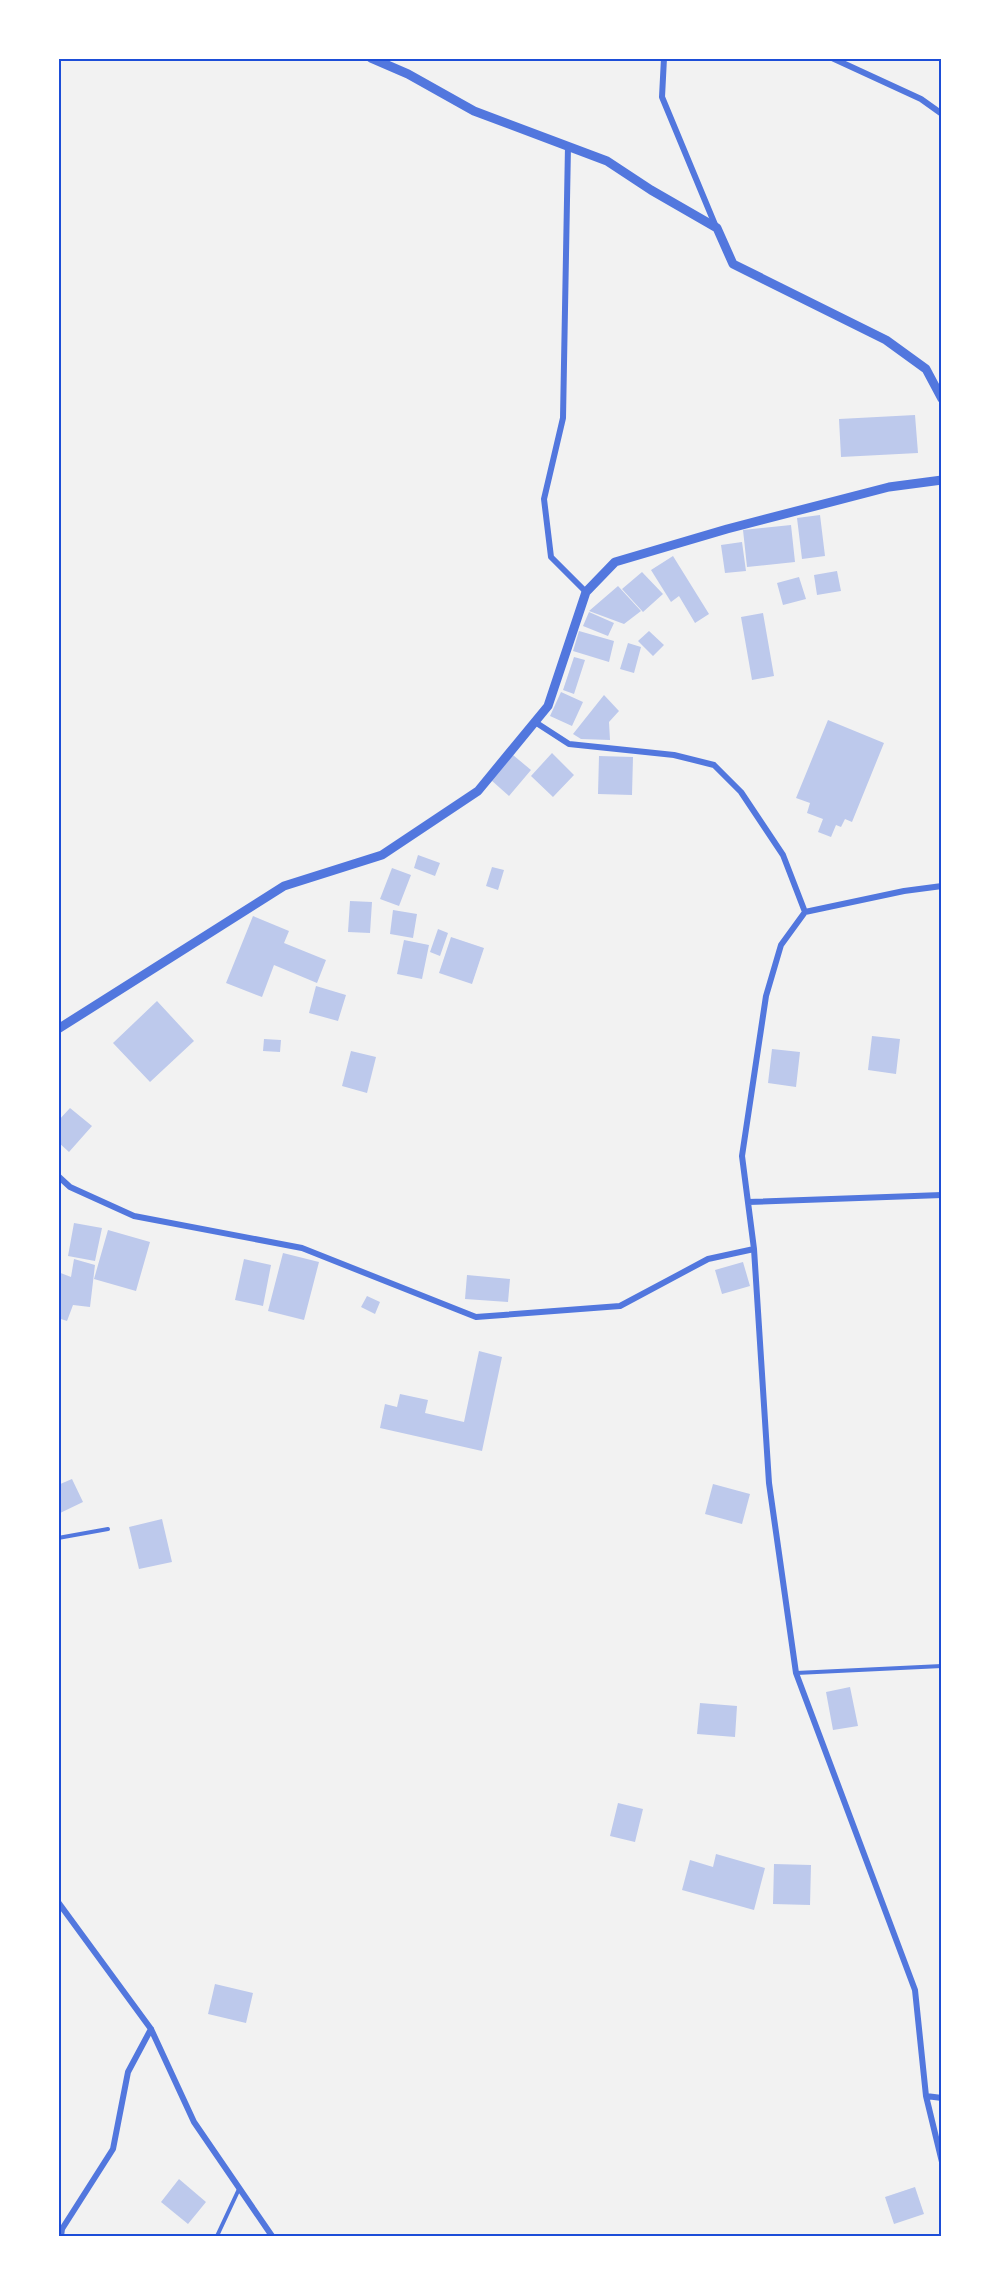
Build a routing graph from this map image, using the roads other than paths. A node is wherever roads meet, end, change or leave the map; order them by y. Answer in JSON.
{"nodes":[{"id":1,"x":371,"y":58,"type":"edge"},
{"id":2,"x":664,"y":58,"type":"edge"},
{"id":3,"x":832,"y":58,"type":"edge"},
{"id":4,"x":942,"y":114,"type":"edge"},
{"id":5,"x":568,"y":146,"type":"junction"},
{"id":6,"x":717,"y":228,"type":"junction"},
{"id":7,"x":942,"y":399,"type":"edge"},
{"id":8,"x":942,"y":480,"type":"edge"},
{"id":9,"x":586,"y":592,"type":"junction"},
{"id":10,"x":535,"y":722,"type":"junction"},
{"id":11,"x":942,"y":886,"type":"edge"},
{"id":12,"x":805,"y":912,"type":"junction"},
{"id":13,"x":58,"y":1029,"type":"edge"},
{"id":14,"x":58,"y":1176,"type":"edge"},
{"id":15,"x":942,"y":1195,"type":"edge"},
{"id":16,"x":748,"y":1202,"type":"junction"},
{"id":17,"x":754,"y":1249,"type":"junction"},
{"id":18,"x":108,"y":1529,"type":"dead end"},
{"id":19,"x":58,"y":1538,"type":"edge"},
{"id":20,"x":942,"y":1666,"type":"edge"},
{"id":21,"x":796,"y":1672,"type":"junction"},
{"id":22,"x":58,"y":1902,"type":"edge"},
{"id":23,"x":151,"y":2029,"type":"junction"},
{"id":24,"x":926,"y":2096,"type":"junction"},
{"id":25,"x":942,"y":2098,"type":"edge"},
{"id":26,"x":942,"y":2162,"type":"edge"},
{"id":27,"x":239,"y":2189,"type":"junction"},
{"id":28,"x":61,"y":2236,"type":"edge"},
{"id":29,"x":217,"y":2236,"type":"edge"},
{"id":30,"x":272,"y":2236,"type":"edge"}],
"edges":[{"from":1,"to":5,"type":"street"},
{"from":2,"to":6,"type":"street"},
{"from":3,"to":4,"type":"street"},
{"from":5,"to":6,"type":"street"},
{"from":5,"to":9,"type":"street"},
{"from":6,"to":7,"type":"street"},
{"from":8,"to":9,"type":"street"},
{"from":9,"to":10,"type":"street"},
{"from":10,"to":12,"type":"street"},
{"from":10,"to":13,"type":"street"},
{"from":11,"to":12,"type":"street"},
{"from":12,"to":16,"type":"street"},
{"from":14,"to":17,"type":"street"},
{"from":15,"to":16,"type":"street"},
{"from":16,"to":17,"type":"street"},
{"from":17,"to":21,"type":"street"},
{"from":18,"to":19,"type":"lane"},
{"from":20,"to":21,"type":"lane"},
{"from":21,"to":24,"type":"street"},
{"from":22,"to":23,"type":"street"},
{"from":23,"to":27,"type":"street"},
{"from":23,"to":28,"type":"street"},
{"from":24,"to":25,"type":"street"},
{"from":24,"to":26,"type":"street"},
{"from":27,"to":29,"type":"lane"},
{"from":27,"to":30,"type":"street"}]}
